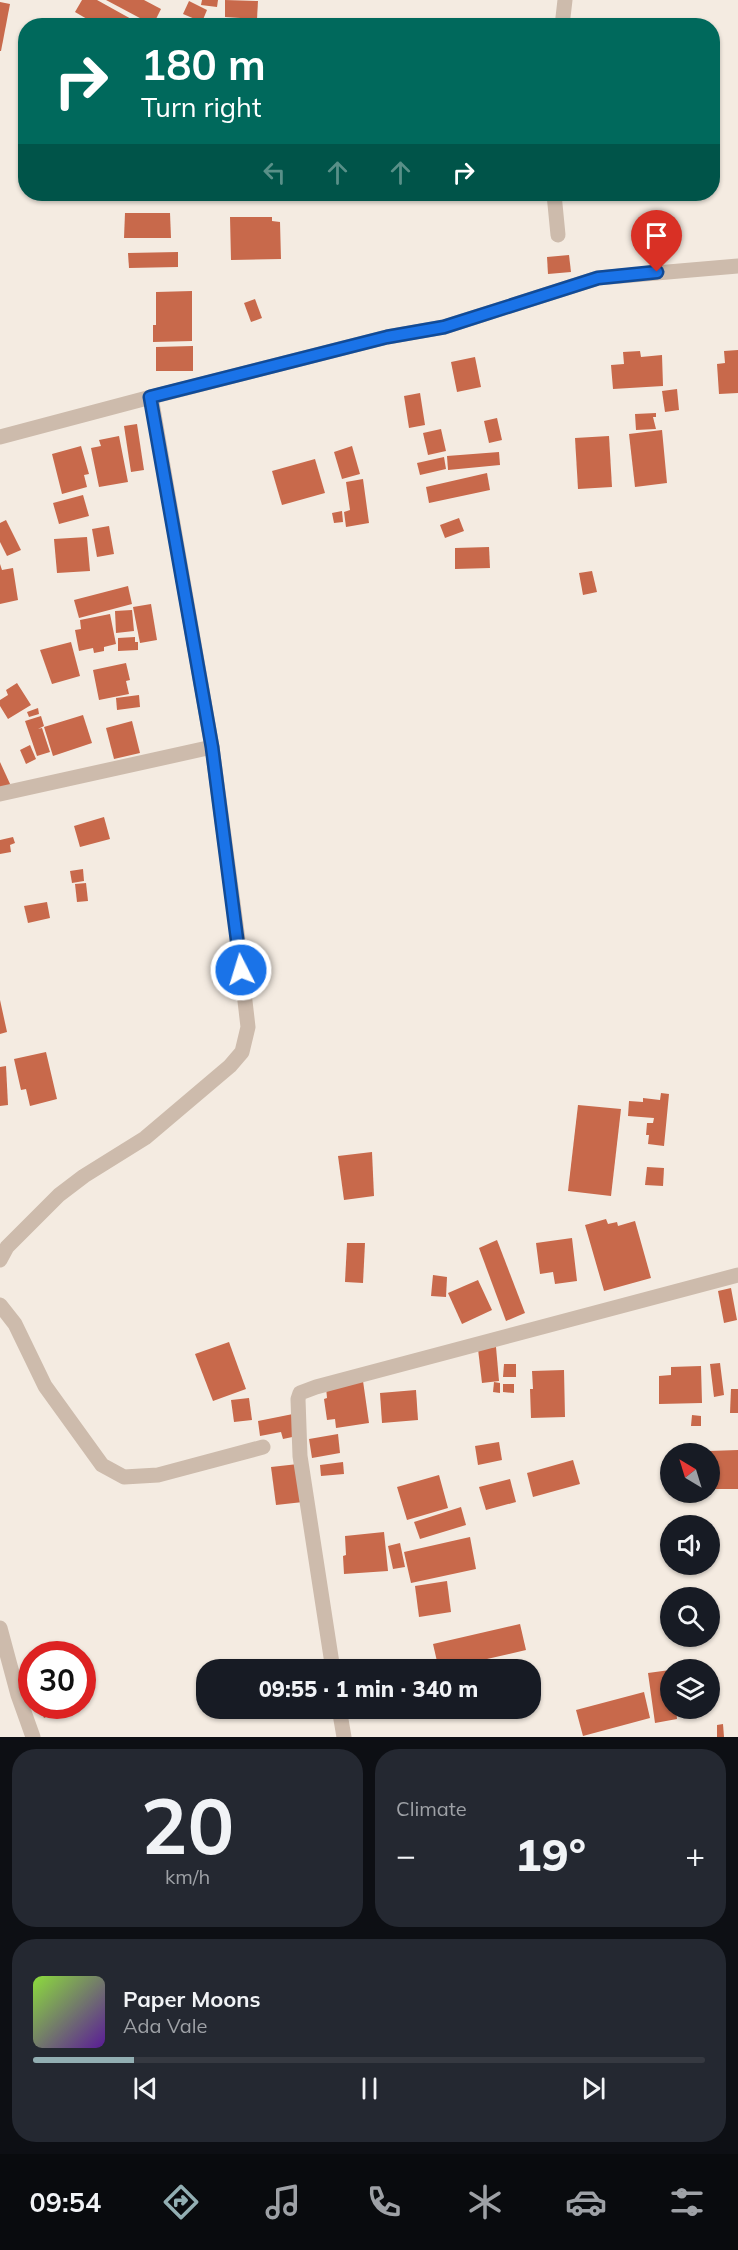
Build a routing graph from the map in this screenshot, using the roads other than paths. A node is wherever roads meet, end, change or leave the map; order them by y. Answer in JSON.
{"nodes":[{"id":1,"x":565,"y":0,"type":"edge"},
{"id":2,"x":563,"y":18,"type":"edge"},
{"id":3,"x":556,"y":201,"type":"edge"},
{"id":4,"x":558,"y":235,"type":"dead end"},
{"id":5,"x":738,"y":266,"type":"edge"},
{"id":6,"x":150,"y":397,"type":"junction"},
{"id":7,"x":0,"y":437,"type":"edge"},
{"id":8,"x":212,"y":747,"type":"junction"},
{"id":9,"x":0,"y":794,"type":"edge"},
{"id":10,"x":0,"y":1260,"type":"edge"},
{"id":11,"x":738,"y":1275,"type":"edge"},
{"id":12,"x":0,"y":1305,"type":"edge"},
{"id":13,"x":263,"y":1447,"type":"dead end"},
{"id":14,"x":0,"y":1628,"type":"edge"},
{"id":15,"x":331,"y":1659,"type":"edge"},
{"id":16,"x":341,"y":1719,"type":"edge"},
{"id":17,"x":33,"y":1737,"type":"edge"},
{"id":18,"x":344,"y":1737,"type":"edge"}],
"edges":[{"from":1,"to":2,"type":"street"},
{"from":3,"to":4,"type":"street"},
{"from":5,"to":6,"type":"street"},
{"from":6,"to":7,"type":"street"},
{"from":6,"to":8,"type":"street"},
{"from":8,"to":9,"type":"street"},
{"from":8,"to":10,"type":"street"},
{"from":11,"to":15,"type":"street"},
{"from":12,"to":13,"type":"street"},
{"from":14,"to":17,"type":"street"},
{"from":16,"to":18,"type":"street"}]}
